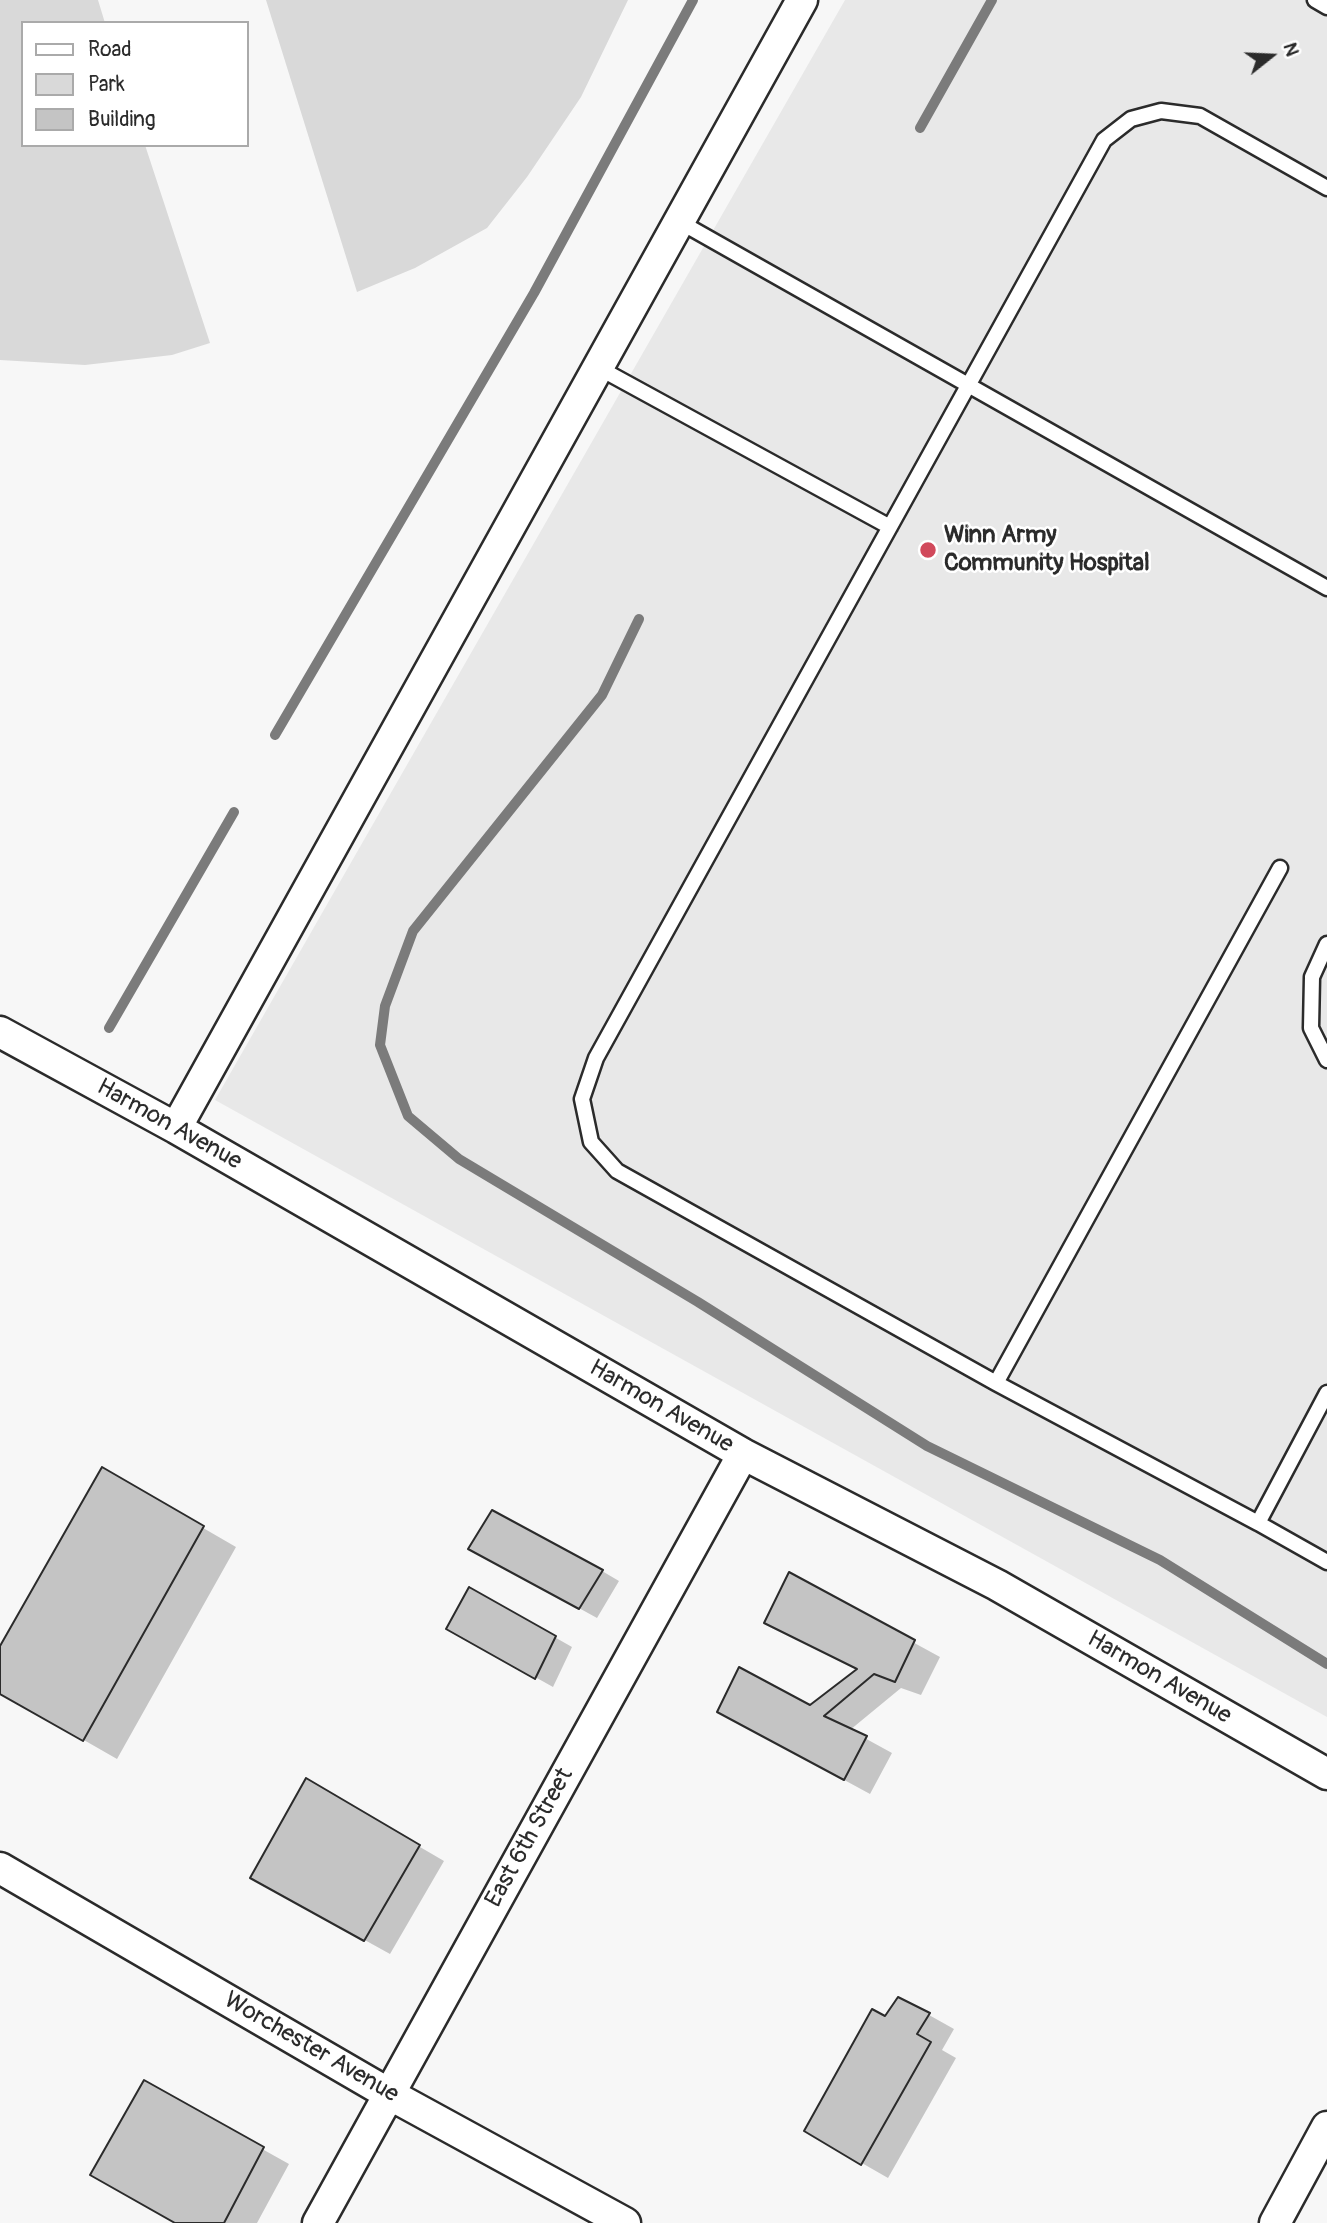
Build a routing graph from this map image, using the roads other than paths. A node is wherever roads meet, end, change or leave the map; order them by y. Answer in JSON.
{"nodes":[{"id":1,"x":802,"y":0,"type":"edge"},
{"id":2,"x":1315,"y":0,"type":"edge"},
{"id":3,"x":1327,"y":7,"type":"edge"},
{"id":4,"x":1327,"y":188,"type":"edge"},
{"id":5,"x":680,"y":222,"type":"junction"},
{"id":6,"x":599,"y":368,"type":"junction"},
{"id":7,"x":967,"y":387,"type":"junction"},
{"id":8,"x":890,"y":527,"type":"junction"},
{"id":9,"x":1327,"y":588,"type":"edge"},
{"id":10,"x":1280,"y":868,"type":"dead end"},
{"id":11,"x":1327,"y":944,"type":"edge"},
{"id":12,"x":0,"y":1032,"type":"edge"},
{"id":13,"x":1327,"y":1060,"type":"edge"},
{"id":14,"x":176,"y":1128,"type":"junction"},
{"id":15,"x":996,"y":1383,"type":"junction"},
{"id":16,"x":1327,"y":1393,"type":"edge"},
{"id":17,"x":743,"y":1454,"type":"junction"},
{"id":18,"x":1258,"y":1522,"type":"junction"},
{"id":19,"x":1327,"y":1562,"type":"edge"},
{"id":20,"x":1327,"y":1774,"type":"edge"},
{"id":21,"x":0,"y":1868,"type":"edge"},
{"id":22,"x":389,"y":2094,"type":"junction"},
{"id":23,"x":1327,"y":2127,"type":"edge"},
{"id":24,"x":318,"y":2223,"type":"edge"},
{"id":25,"x":625,"y":2223,"type":"edge"},
{"id":26,"x":1275,"y":2223,"type":"edge"}],
"edges":[{"from":1,"to":5,"type":"street"},
{"from":2,"to":3,"type":"lane"},
{"from":4,"to":7,"type":"lane"},
{"from":5,"to":6,"type":"street"},
{"from":5,"to":7,"type":"lane"},
{"from":6,"to":8,"type":"lane"},
{"from":6,"to":14,"type":"street"},
{"from":7,"to":8,"type":"lane"},
{"from":7,"to":9,"type":"lane"},
{"from":8,"to":15,"type":"lane"},
{"from":10,"to":15,"type":"lane"},
{"from":11,"to":13,"type":"lane"},
{"from":12,"to":14,"type":"street","name":"Harmon Avenue"},
{"from":14,"to":17,"type":"street","name":"Harmon Avenue"},
{"from":15,"to":18,"type":"lane"},
{"from":16,"to":18,"type":"lane"},
{"from":17,"to":20,"type":"street","name":"Harmon Avenue"},
{"from":17,"to":22,"type":"street","name":"East 6th Street"},
{"from":18,"to":19,"type":"lane"},
{"from":21,"to":22,"type":"street","name":"Worchester Avenue"},
{"from":22,"to":24,"type":"street","name":"East 6th Street"},
{"from":22,"to":25,"type":"street","name":"Worchester Avenue"},
{"from":23,"to":26,"type":"street"}]}
